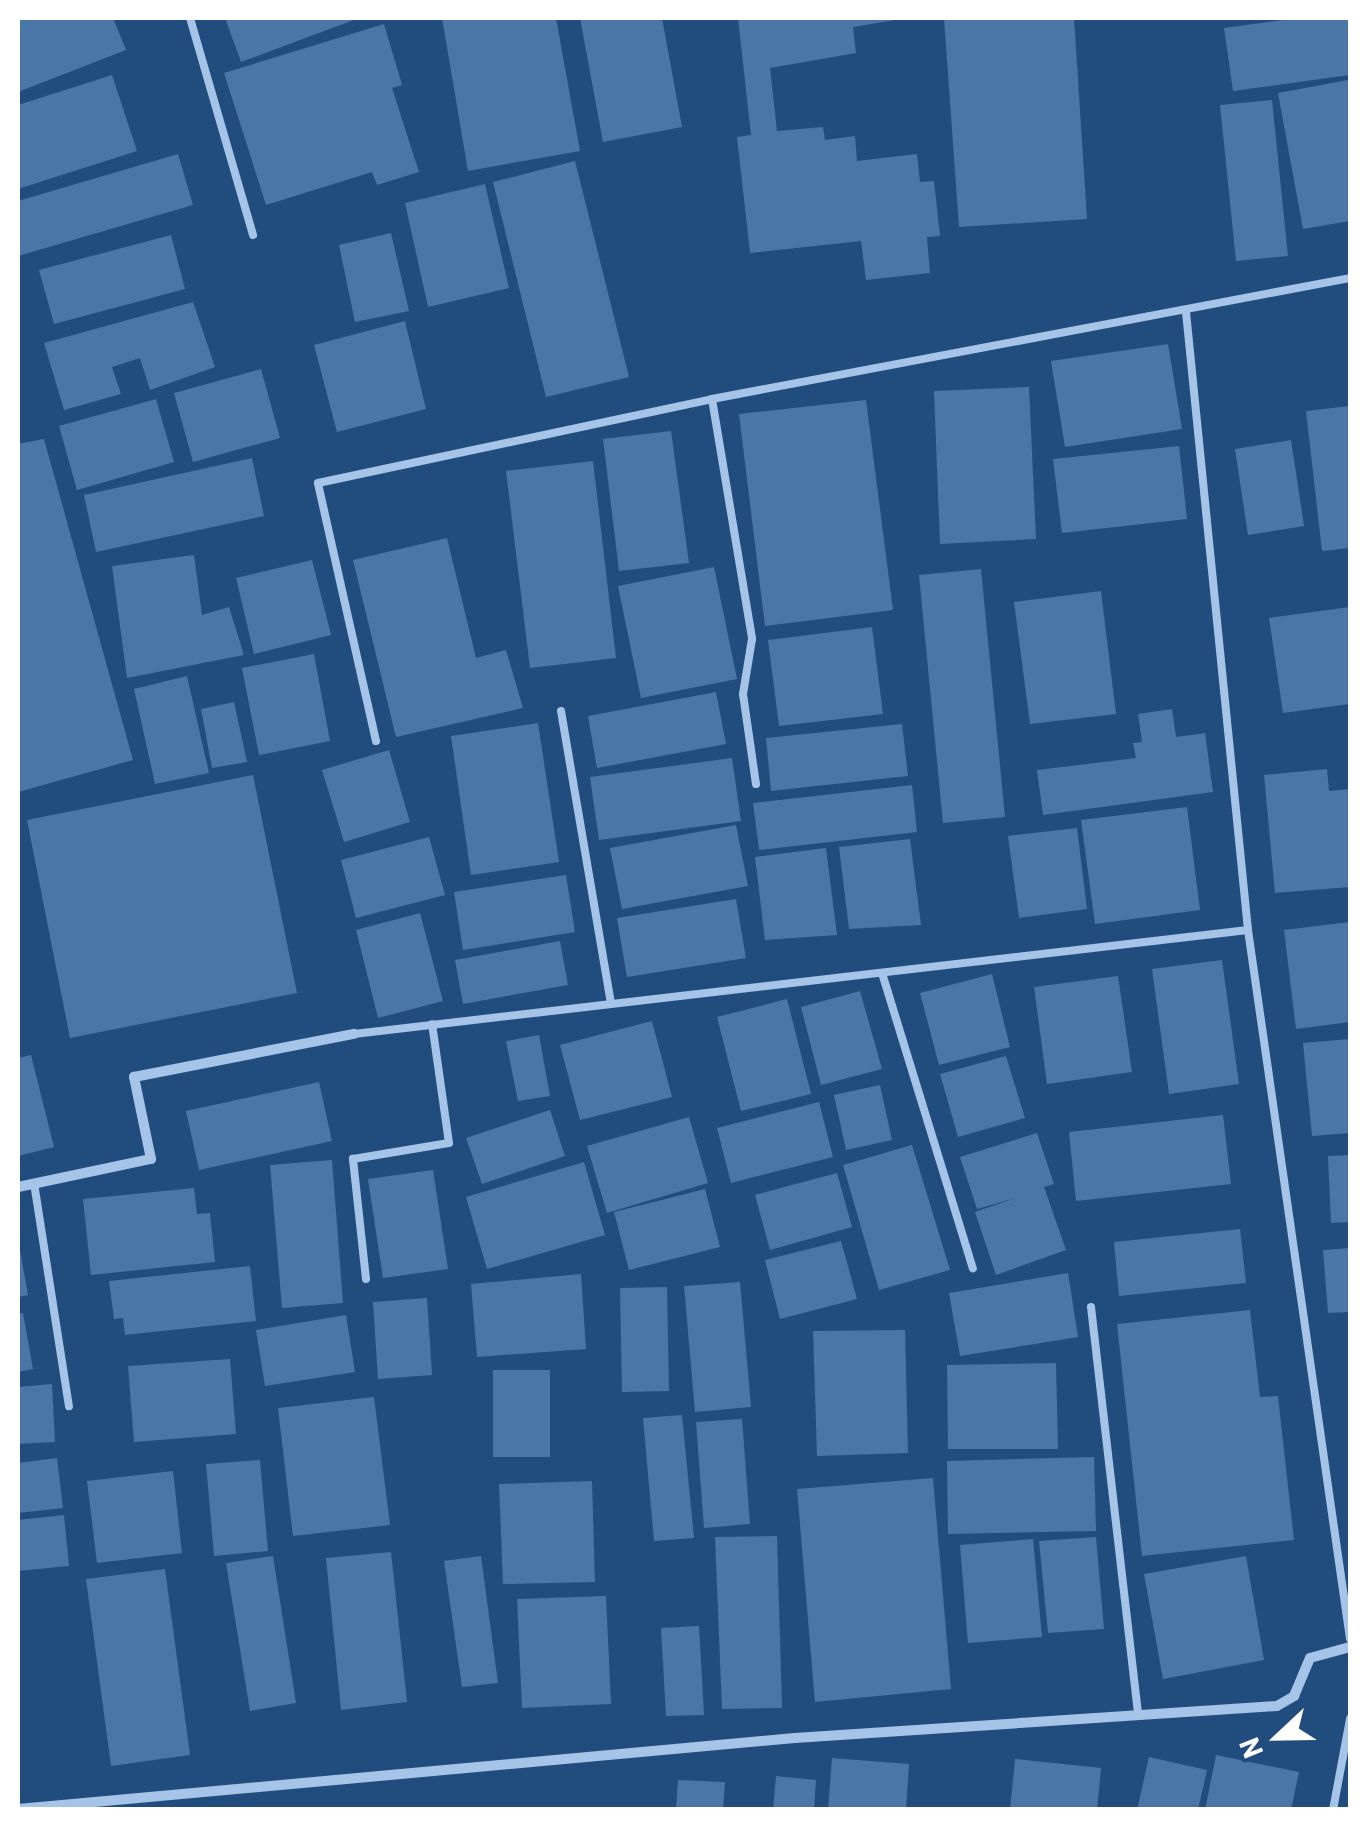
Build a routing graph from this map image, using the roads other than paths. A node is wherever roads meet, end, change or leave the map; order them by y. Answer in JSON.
{"nodes":[{"id":1,"x":190,"y":18,"type":"edge"},
{"id":2,"x":252,"y":235,"type":"dead end"},
{"id":3,"x":1350,"y":278,"type":"edge"},
{"id":4,"x":1186,"y":312,"type":"junction"},
{"id":5,"x":712,"y":399,"type":"junction"},
{"id":6,"x":561,"y":711,"type":"dead end"},
{"id":7,"x":376,"y":741,"type":"dead end"},
{"id":8,"x":756,"y":784,"type":"dead end"},
{"id":9,"x":1248,"y":930,"type":"junction"},
{"id":10,"x":882,"y":973,"type":"junction"},
{"id":11,"x":611,"y":1004,"type":"junction"},
{"id":12,"x":432,"y":1024,"type":"junction"},
{"id":13,"x":354,"y":1034,"type":"joint"},
{"id":14,"x":34,"y":1184,"type":"junction"},
{"id":15,"x":18,"y":1187,"type":"edge"},
{"id":16,"x":974,"y":1268,"type":"dead end"},
{"id":17,"x":366,"y":1278,"type":"dead end"},
{"id":18,"x":1092,"y":1307,"type":"dead end"},
{"id":19,"x":70,"y":1406,"type":"dead end"},
{"id":20,"x":1350,"y":1639,"type":"edge"},
{"id":21,"x":1350,"y":1647,"type":"edge"},
{"id":22,"x":1138,"y":1716,"type":"junction"},
{"id":23,"x":1350,"y":1719,"type":"edge"},
{"id":24,"x":18,"y":1809,"type":"edge"},
{"id":25,"x":1333,"y":1810,"type":"edge"}],
"edges":[{"from":1,"to":2,"type":"lane"},
{"from":3,"to":4,"type":"lane"},
{"from":4,"to":5,"type":"lane"},
{"from":4,"to":9,"type":"lane"},
{"from":5,"to":7,"type":"lane"},
{"from":5,"to":8,"type":"lane"},
{"from":6,"to":11,"type":"lane"},
{"from":9,"to":10,"type":"lane"},
{"from":9,"to":20,"type":"lane"},
{"from":10,"to":11,"type":"lane"},
{"from":10,"to":16,"type":"lane"},
{"from":11,"to":12,"type":"lane"},
{"from":12,"to":13,"type":"lane"},
{"from":12,"to":17,"type":"lane"},
{"from":13,"to":14,"type":"street"},
{"from":14,"to":15,"type":"street"},
{"from":14,"to":19,"type":"lane"},
{"from":18,"to":22,"type":"lane"},
{"from":21,"to":22,"type":"street"},
{"from":22,"to":24,"type":"street"},
{"from":23,"to":25,"type":"lane"}]}
